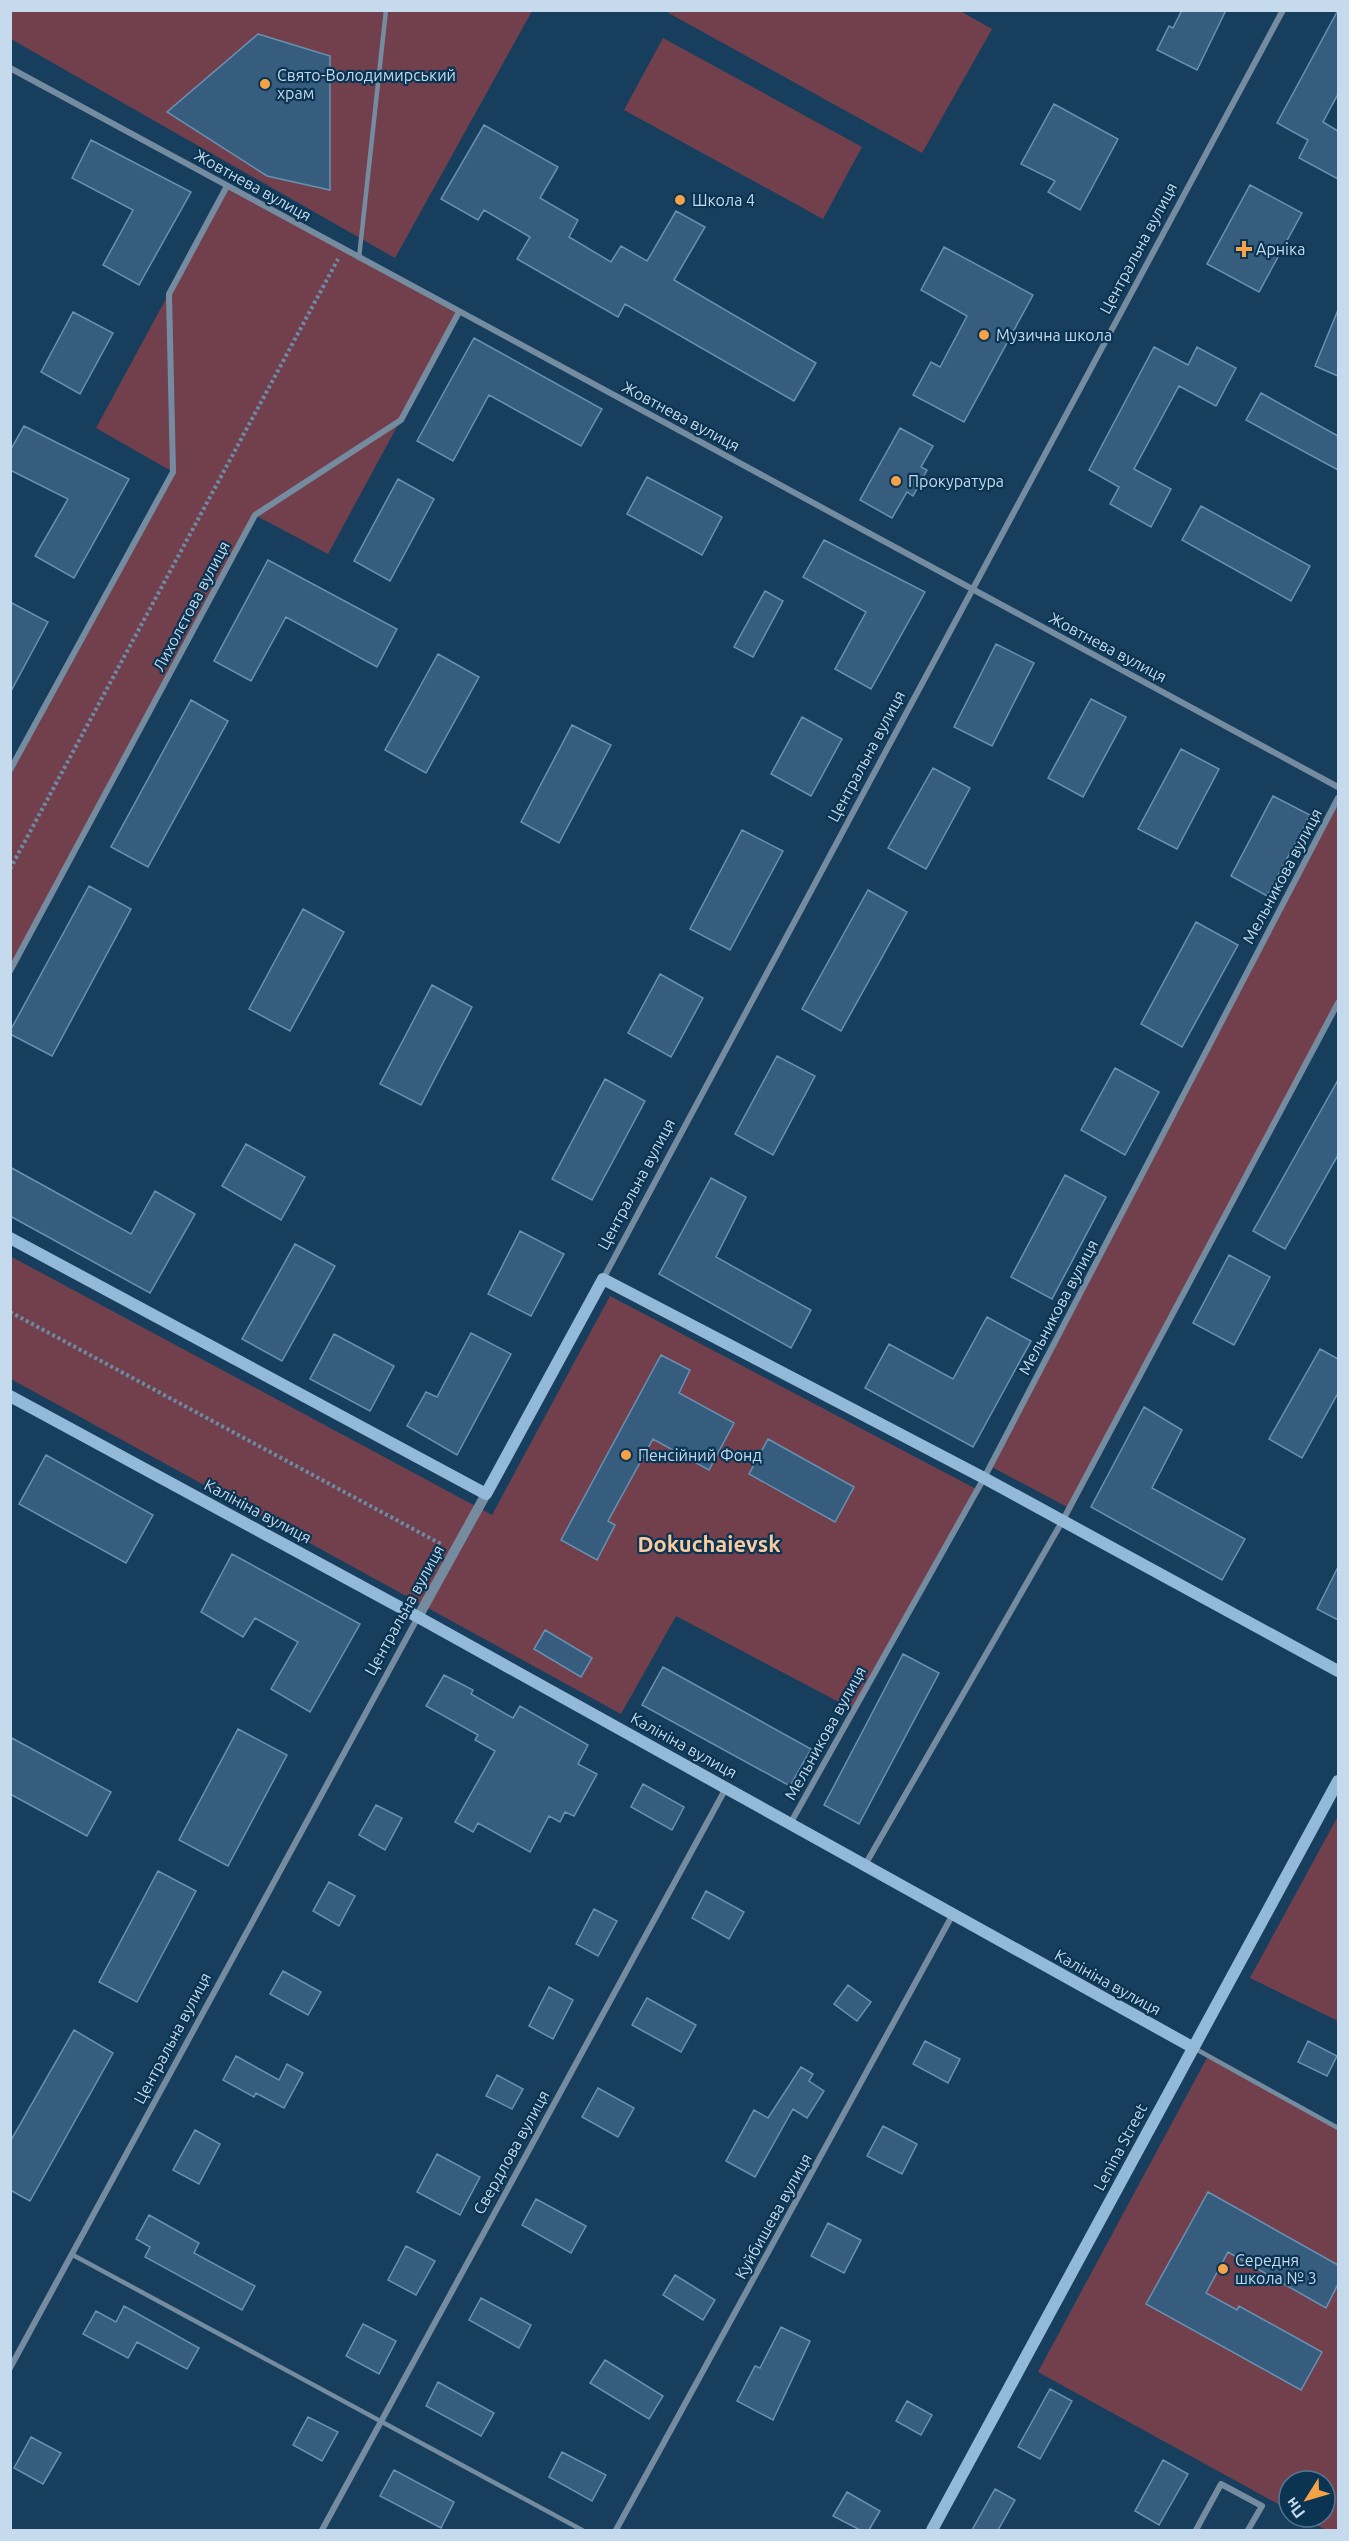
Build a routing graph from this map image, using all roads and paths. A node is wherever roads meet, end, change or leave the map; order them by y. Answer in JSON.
{"nodes":[{"id":1,"x":386,"y":10,"type":"edge"},
{"id":2,"x":1283,"y":10,"type":"edge"},
{"id":3,"x":10,"y":68,"type":"edge"},
{"id":4,"x":227,"y":186,"type":"junction"},
{"id":5,"x":344,"y":249,"type":"junction"},
{"id":6,"x":359,"y":258,"type":"junction"},
{"id":7,"x":459,"y":312,"type":"junction"},
{"id":8,"x":974,"y":589,"type":"junction"},
{"id":9,"x":10,"y":770,"type":"edge"},
{"id":10,"x":1338,"y":787,"type":"edge"},
{"id":11,"x":1338,"y":798,"type":"edge"},
{"id":12,"x":10,"y":869,"type":"edge"},
{"id":13,"x":10,"y":971,"type":"edge"},
{"id":14,"x":1338,"y":1003,"type":"edge"},
{"id":15,"x":10,"y":1238,"type":"edge"},
{"id":16,"x":603,"y":1279,"type":"junction"},
{"id":17,"x":10,"y":1312,"type":"edge"},
{"id":18,"x":10,"y":1396,"type":"edge"},
{"id":19,"x":984,"y":1478,"type":"junction"},
{"id":20,"x":486,"y":1494,"type":"junction"},
{"id":21,"x":1063,"y":1520,"type":"junction"},
{"id":22,"x":455,"y":1551,"type":"junction"},
{"id":23,"x":418,"y":1617,"type":"junction"},
{"id":24,"x":1338,"y":1671,"type":"edge"},
{"id":25,"x":1338,"y":1781,"type":"edge"},
{"id":26,"x":727,"y":1788,"type":"junction"},
{"id":27,"x":790,"y":1824,"type":"junction"},
{"id":28,"x":865,"y":1865,"type":"junction"},
{"id":29,"x":953,"y":1914,"type":"junction"},
{"id":30,"x":1192,"y":2047,"type":"junction"},
{"id":31,"x":1338,"y":2128,"type":"edge"},
{"id":32,"x":73,"y":2255,"type":"junction"},
{"id":33,"x":10,"y":2368,"type":"edge"},
{"id":34,"x":380,"y":2420,"type":"junction"},
{"id":35,"x":322,"y":2530,"type":"edge"},
{"id":36,"x":582,"y":2530,"type":"edge"},
{"id":37,"x":616,"y":2530,"type":"edge"},
{"id":38,"x":932,"y":2530,"type":"edge"},
{"id":39,"x":1196,"y":2530,"type":"edge"},
{"id":40,"x":1248,"y":2530,"type":"edge"}],
"edges":[{"from":1,"to":6,"type":"lane"},
{"from":2,"to":8,"type":"street","name":"Центральна вулиця"},
{"from":3,"to":4,"type":"street","name":"Жовтнева вулиця"},
{"from":4,"to":5,"type":"street","name":"Жовтнева вулиця"},
{"from":4,"to":9,"type":"street"},
{"from":5,"to":6,"type":"street","name":"Жовтнева вулиця"},
{"from":5,"to":12,"type":"path"},
{"from":6,"to":7,"type":"street","name":"Жовтнева вулиця"},
{"from":7,"to":8,"type":"street","name":"Жовтнева вулиця"},
{"from":7,"to":13,"type":"street","name":"Лихолєтова вулиця"},
{"from":8,"to":10,"type":"street","name":"Жовтнева вулиця"},
{"from":8,"to":16,"type":"street","name":"Центральна вулиця"},
{"from":11,"to":19,"type":"street","name":"Мельникова вулиця"},
{"from":14,"to":21,"type":"street"},
{"from":15,"to":20,"type":"main road"},
{"from":16,"to":19,"type":"main road"},
{"from":16,"to":20,"type":"main road","name":"Центральна вулиця"},
{"from":17,"to":22,"type":"path"},
{"from":18,"to":23,"type":"main road","name":"Калініна вулиця"},
{"from":19,"to":21,"type":"main road"},
{"from":19,"to":27,"type":"street","name":"Мельникова вулиця"},
{"from":20,"to":22,"type":"street","name":"Центральна вулиця"},
{"from":21,"to":24,"type":"main road"},
{"from":21,"to":28,"type":"street"},
{"from":22,"to":23,"type":"street","name":"Центральна вулиця"},
{"from":23,"to":26,"type":"main road","name":"Калініна вулиця"},
{"from":23,"to":32,"type":"street","name":"Центральна вулиця"},
{"from":25,"to":30,"type":"main road","name":"Lenina Street"},
{"from":26,"to":27,"type":"main road","name":"Калініна вулиця"},
{"from":26,"to":34,"type":"street","name":"Свердлова вулиця"},
{"from":27,"to":28,"type":"main road","name":"Калініна вулиця"},
{"from":28,"to":29,"type":"main road","name":"Калініна вулиця"},
{"from":29,"to":30,"type":"main road","name":"Калініна вулиця"},
{"from":29,"to":37,"type":"street","name":"Куйбишева вулиця"},
{"from":30,"to":31,"type":"lane","name":"Калініна вулиця"},
{"from":30,"to":38,"type":"main road","name":"Lenina Street"},
{"from":32,"to":33,"type":"street","name":"Центральна вулиця"},
{"from":32,"to":34,"type":"lane"},
{"from":34,"to":35,"type":"street","name":"Свердлова вулиця"},
{"from":34,"to":36,"type":"lane"},
{"from":39,"to":40,"type":"street"}]}
